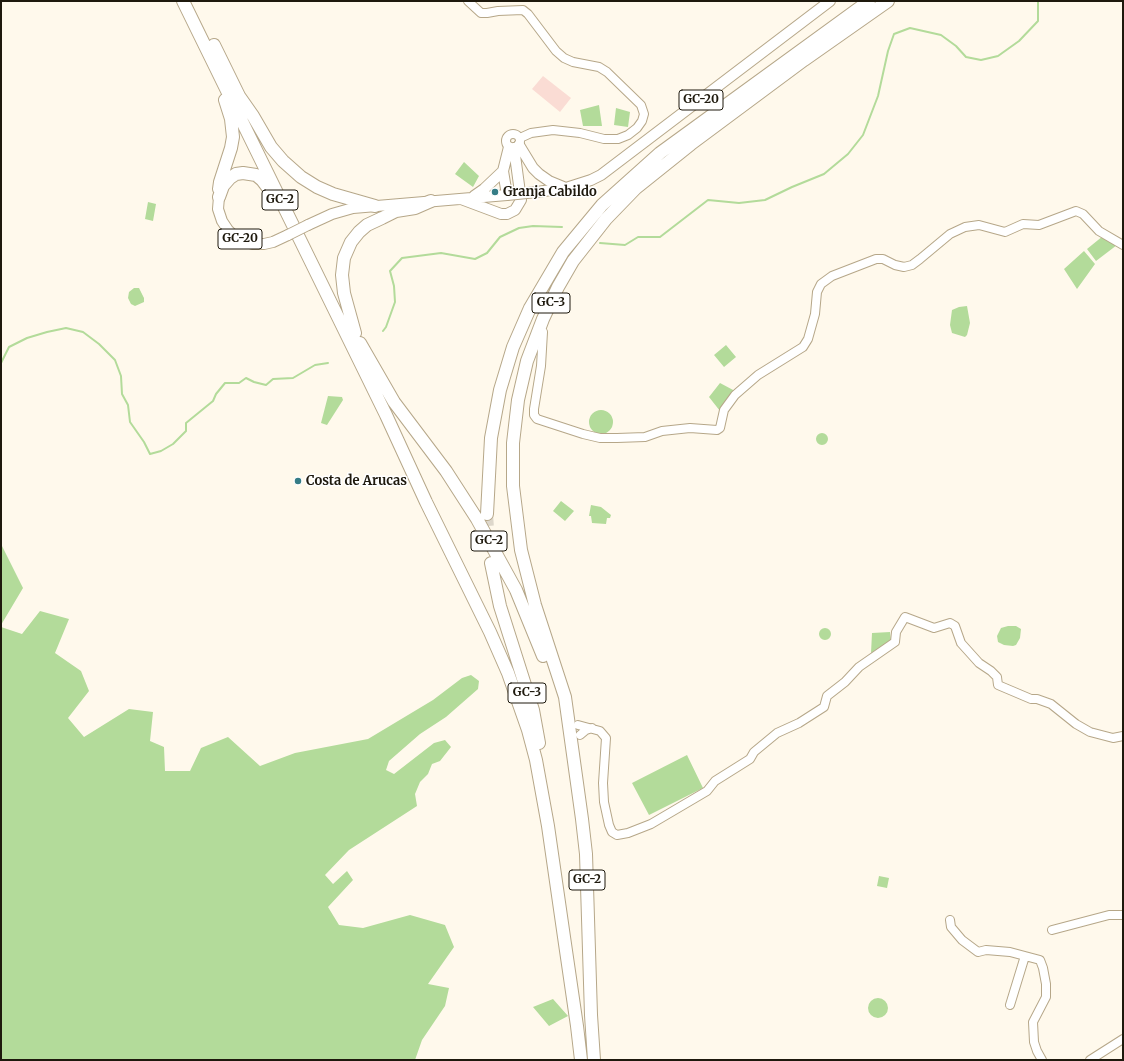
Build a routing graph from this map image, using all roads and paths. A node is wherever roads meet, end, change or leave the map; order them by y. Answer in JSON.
{"nodes":[{"id":1,"x":183,"y":1,"type":"edge"},
{"id":2,"x":192,"y":1,"type":"edge"},
{"id":3,"x":468,"y":1,"type":"edge"},
{"id":4,"x":830,"y":1,"type":"edge"},
{"id":5,"x":870,"y":1,"type":"edge"},
{"id":6,"x":888,"y":1,"type":"edge"},
{"id":7,"x":216,"y":68,"type":"junction"},
{"id":8,"x":238,"y":95,"type":"junction"},
{"id":9,"x":515,"y":144,"type":"junction"},
{"id":10,"x":503,"y":171,"type":"junction"},
{"id":11,"x":566,"y":188,"type":"junction"},
{"id":12,"x":507,"y":195,"type":"junction"},
{"id":13,"x":218,"y":197,"type":"junction"},
{"id":14,"x":472,"y":197,"type":"junction"},
{"id":15,"x":459,"y":199,"type":"junction"},
{"id":16,"x":431,"y":201,"type":"junction"},
{"id":17,"x":375,"y":206,"type":"junction"},
{"id":18,"x":606,"y":219,"type":"junction"},
{"id":19,"x":1123,"y":245,"type":"edge"},
{"id":20,"x":350,"y":332,"type":"junction"},
{"id":21,"x":537,"y":363,"type":"joint"},
{"id":22,"x":487,"y":514,"type":"tunnel mouth"},
{"id":23,"x":491,"y":563,"type":"dead end"},
{"id":24,"x":578,"y":724,"type":"dead end"},
{"id":25,"x":592,"y":728,"type":"junction"},
{"id":26,"x":580,"y":735,"type":"dead end"},
{"id":27,"x":1123,"y":736,"type":"edge"},
{"id":28,"x":571,"y":747,"type":"junction"},
{"id":29,"x":548,"y":826,"type":"junction"},
{"id":30,"x":1123,"y":915,"type":"edge"},
{"id":31,"x":950,"y":920,"type":"dead end"},
{"id":32,"x":1052,"y":930,"type":"dead end"},
{"id":33,"x":1025,"y":956,"type":"junction"},
{"id":34,"x":1010,"y":1005,"type":"dead end"},
{"id":35,"x":1123,"y":1039,"type":"edge"},
{"id":36,"x":580,"y":1060,"type":"edge"},
{"id":37,"x":594,"y":1060,"type":"edge"},
{"id":38,"x":1042,"y":1060,"type":"edge"},
{"id":39,"x":1090,"y":1060,"type":"edge"}],
"edges":[{"from":1,"to":7,"type":"highway","number":"GC-2"},
{"from":2,"to":8,"type":"highway","number":"GC-2"},
{"from":3,"to":9,"type":"street"},
{"from":4,"to":11,"type":"main road","number":"GC-20"},
{"from":5,"to":22,"type":"highway","number":"GC-3"},
{"from":6,"to":18,"type":"highway","number":"GC-3"},
{"from":7,"to":13,"type":"highway"},
{"from":7,"to":20,"type":"highway","number":"GC-2"},
{"from":8,"to":17,"type":"highway"},
{"from":8,"to":20,"type":"highway","number":"GC-2"},
{"from":9,"to":10,"type":"main road"},
{"from":9,"to":11,"type":"main road"},
{"from":9,"to":15,"type":"main road"},
{"from":10,"to":12,"type":"main road"},
{"from":10,"to":14,"type":"main road"},
{"from":11,"to":12,"type":"main road","number":"GC-20","bridge":true},
{"from":12,"to":14,"type":"main road","number":"GC-20"},
{"from":13,"to":17,"type":"main road","number":"GC-20","bridge":true},
{"from":13,"to":20,"type":"highway"},
{"from":14,"to":15,"type":"main road","number":"GC-20"},
{"from":15,"to":16,"type":"main road","number":"GC-20"},
{"from":16,"to":17,"type":"main road","number":"GC-20"},
{"from":16,"to":20,"type":"highway"},
{"from":18,"to":21,"type":"highway"},
{"from":18,"to":28,"type":"highway","number":"GC-3"},
{"from":19,"to":21,"type":"street"},
{"from":20,"to":28,"type":"highway","number":"GC-2"},
{"from":20,"to":29,"type":"highway","number":"GC-2"},
{"from":23,"to":29,"type":"highway","number":"GC-3"},
{"from":24,"to":25,"type":"street"},
{"from":25,"to":26,"type":"street"},
{"from":25,"to":27,"type":"street"},
{"from":28,"to":37,"type":"highway","number":"GC-2"},
{"from":29,"to":36,"type":"highway","number":"GC-2"},
{"from":30,"to":32,"type":"street"},
{"from":31,"to":33,"type":"street"},
{"from":33,"to":34,"type":"street"},
{"from":33,"to":38,"type":"street"},
{"from":35,"to":39,"type":"street"}]}
